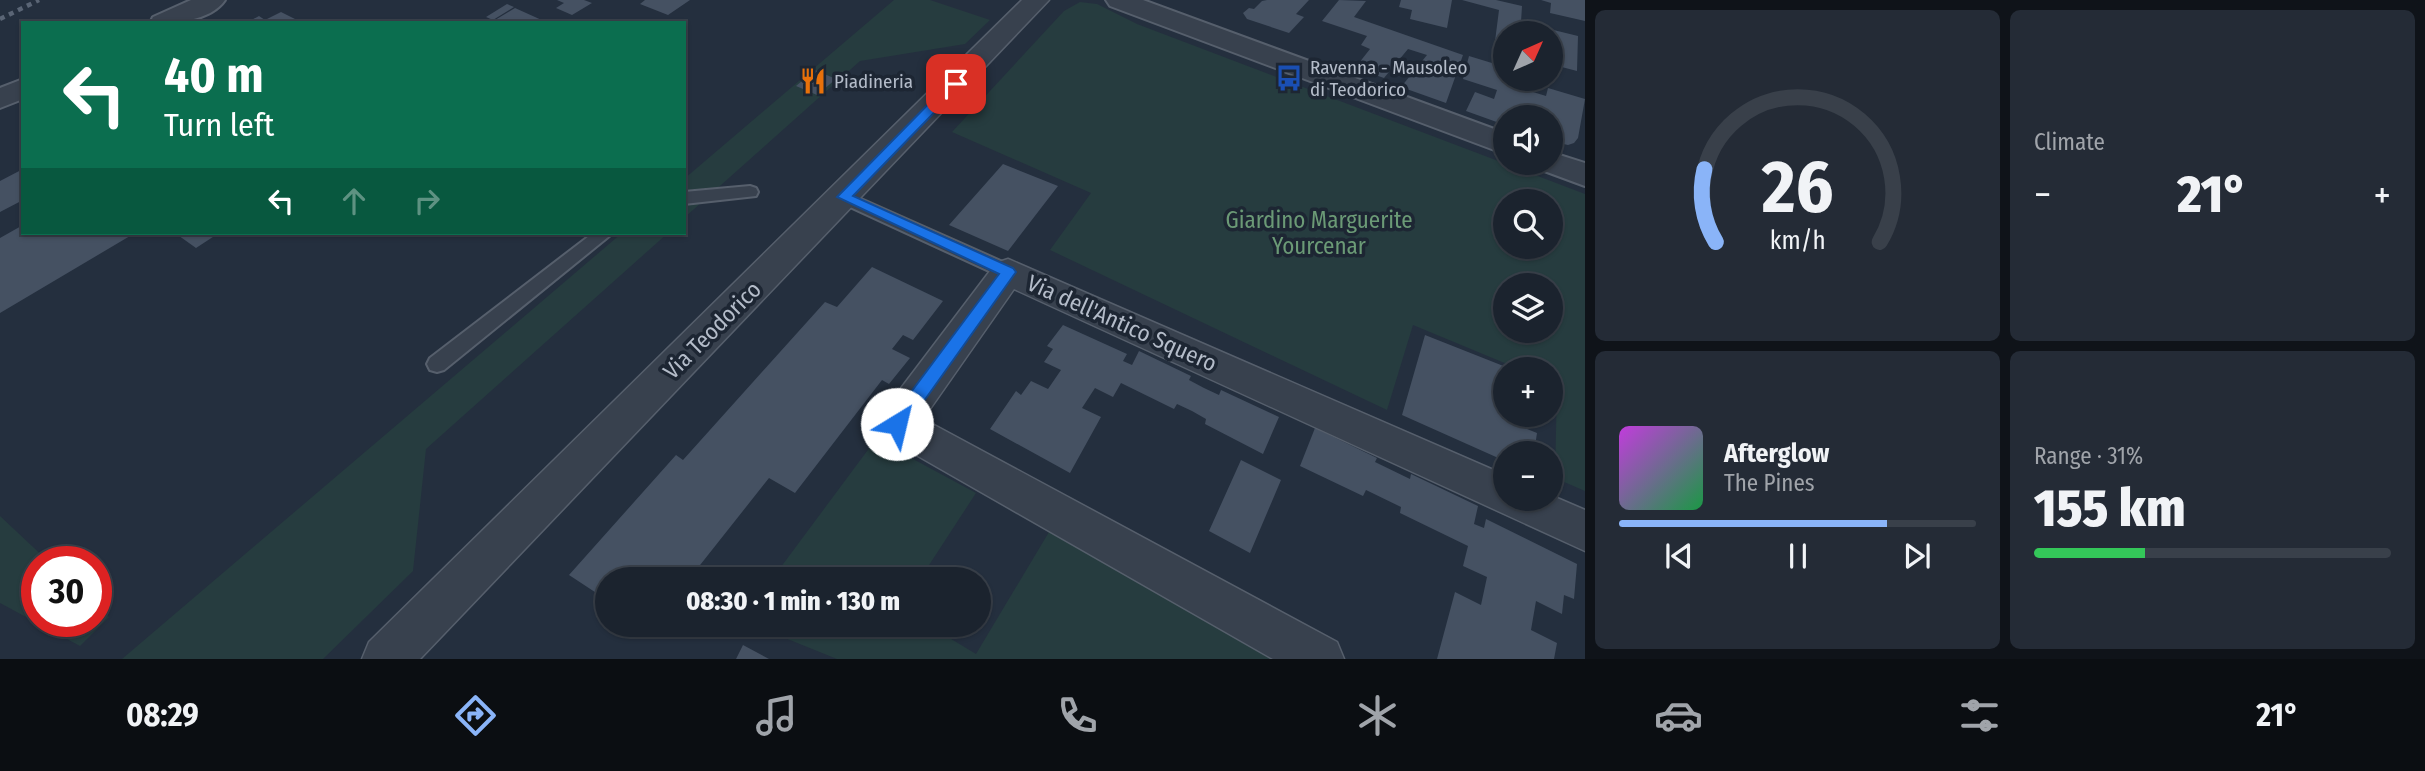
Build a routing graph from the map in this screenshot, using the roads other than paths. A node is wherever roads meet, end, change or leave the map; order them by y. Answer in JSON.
{"nodes":[{"id":1,"x":212,"y":0,"type":"edge"},
{"id":2,"x":1036,"y":0,"type":"edge"},
{"id":3,"x":1119,"y":0,"type":"edge"},
{"id":4,"x":167,"y":21,"type":"edge"},
{"id":5,"x":21,"y":89,"type":"edge"},
{"id":6,"x":0,"y":99,"type":"edge"},
{"id":7,"x":1493,"y":140,"type":"edge"},
{"id":8,"x":1563,"y":152,"type":"edge"},
{"id":9,"x":1585,"y":153,"type":"edge"},
{"id":10,"x":1563,"y":167,"type":"edge"},
{"id":11,"x":1585,"y":175,"type":"edge"},
{"id":12,"x":750,"y":192,"type":"dead end"},
{"id":13,"x":844,"y":197,"type":"junction"},
{"id":14,"x":686,"y":198,"type":"edge"},
{"id":15,"x":601,"y":235,"type":"edge"},
{"id":16,"x":1008,"y":272,"type":"junction"},
{"id":17,"x":438,"y":364,"type":"dead end"},
{"id":18,"x":1493,"y":490,"type":"edge"},
{"id":19,"x":1539,"y":511,"type":"edge"},
{"id":20,"x":1585,"y":531,"type":"edge"},
{"id":21,"x":386,"y":659,"type":"edge"},
{"id":22,"x":1321,"y":659,"type":"edge"}],
"edges":[{"from":1,"to":4,"type":"street"},
{"from":2,"to":13,"type":"street","name":"Via Teodorico"},
{"from":3,"to":7,"type":"street"},
{"from":5,"to":6,"type":"street"},
{"from":8,"to":9,"type":"street"},
{"from":10,"to":11,"type":"street"},
{"from":12,"to":14,"type":"lane"},
{"from":13,"to":16,"type":"lane"},
{"from":13,"to":21,"type":"street","name":"Via Teodorico"},
{"from":15,"to":17,"type":"lane"},
{"from":16,"to":18,"type":"street","name":"Via dell'Antico Squero"},
{"from":16,"to":22,"type":"street","name":"Via dell'Antico Squero"},
{"from":19,"to":20,"type":"street"}]}
